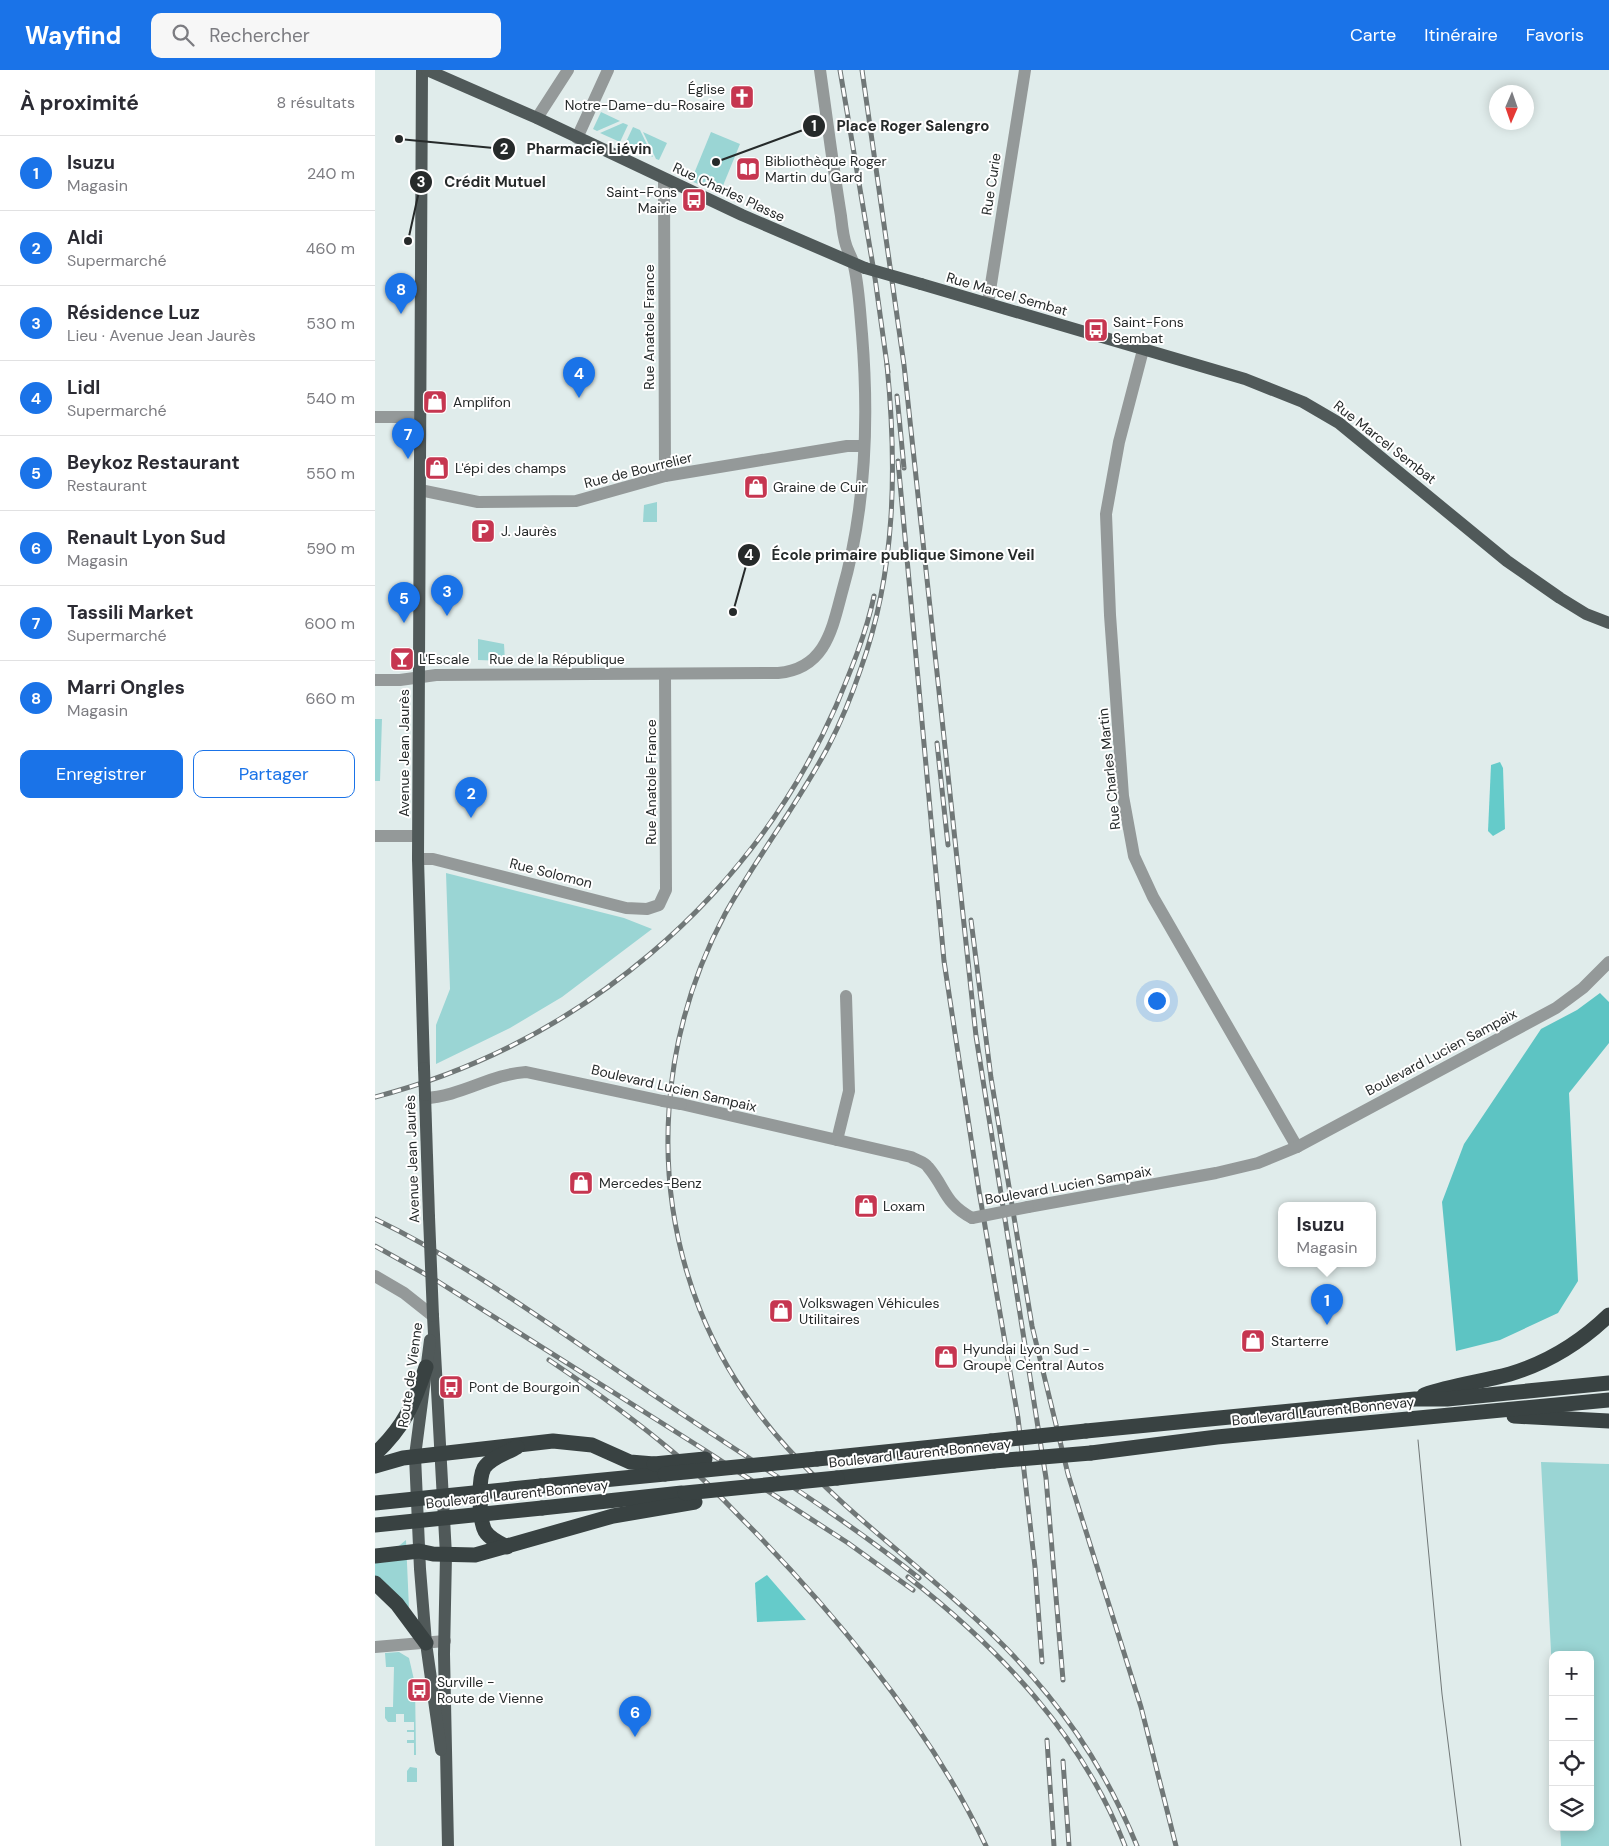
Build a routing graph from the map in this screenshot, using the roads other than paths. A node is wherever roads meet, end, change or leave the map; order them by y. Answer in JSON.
{"nodes":[{"id":1,"x":422,"y":70,"type":"edge"},
{"id":2,"x":427,"y":70,"type":"edge"},
{"id":3,"x":567,"y":70,"type":"edge"},
{"id":4,"x":608,"y":70,"type":"edge"},
{"id":5,"x":820,"y":70,"type":"edge"},
{"id":6,"x":1025,"y":70,"type":"edge"},
{"id":7,"x":537,"y":118,"type":"junction"},
{"id":8,"x":577,"y":138,"type":"junction"},
{"id":9,"x":664,"y":179,"type":"junction"},
{"id":10,"x":860,"y":267,"type":"junction"},
{"id":11,"x":988,"y":304,"type":"junction"},
{"id":12,"x":1143,"y":350,"type":"junction"},
{"id":13,"x":419,"y":416,"type":"junction"},
{"id":14,"x":375,"y":417,"type":"edge"},
{"id":15,"x":864,"y":446,"type":"junction"},
{"id":16,"x":665,"y":476,"type":"junction"},
{"id":17,"x":420,"y":490,"type":"junction"},
{"id":18,"x":1609,"y":622,"type":"edge"},
{"id":19,"x":665,"y":674,"type":"junction"},
{"id":20,"x":419,"y":677,"type":"junction"},
{"id":21,"x":375,"y":680,"type":"edge"},
{"id":22,"x":375,"y":836,"type":"edge"},
{"id":23,"x":418,"y":836,"type":"junction"},
{"id":24,"x":418,"y":858,"type":"junction"},
{"id":25,"x":666,"y":890,"type":"joint"},
{"id":26,"x":1609,"y":962,"type":"edge"},
{"id":27,"x":846,"y":996,"type":"dead end"},
{"id":28,"x":425,"y":1096,"type":"junction"},
{"id":29,"x":837,"y":1140,"type":"junction"},
{"id":30,"x":1297,"y":1147,"type":"junction"},
{"id":31,"x":375,"y":1276,"type":"edge"},
{"id":32,"x":1609,"y":1315,"type":"edge"},
{"id":33,"x":433,"y":1316,"type":"junction"},
{"id":34,"x":426,"y":1368,"type":"junction"},
{"id":35,"x":1609,"y":1383,"type":"edge"},
{"id":36,"x":1415,"y":1399,"type":"junction"},
{"id":37,"x":1609,"y":1400,"type":"edge"},
{"id":38,"x":1468,"y":1413,"type":"junction"},
{"id":39,"x":1609,"y":1421,"type":"edge"},
{"id":40,"x":523,"y":1444,"type":"junction"},
{"id":41,"x":441,"y":1452,"type":"junction"},
{"id":42,"x":375,"y":1454,"type":"edge"},
{"id":43,"x":415,"y":1456,"type":"junction"},
{"id":44,"x":375,"y":1466,"type":"edge"},
{"id":45,"x":659,"y":1469,"type":"junction"},
{"id":46,"x":690,"y":1497,"type":"junction"},
{"id":47,"x":375,"y":1503,"type":"edge"},
{"id":48,"x":375,"y":1525,"type":"edge"},
{"id":49,"x":507,"y":1547,"type":"junction"},
{"id":50,"x":419,"y":1551,"type":"junction"},
{"id":51,"x":446,"y":1555,"type":"junction"},
{"id":52,"x":375,"y":1556,"type":"edge"},
{"id":53,"x":375,"y":1583,"type":"edge"},
{"id":54,"x":445,"y":1641,"type":"junction"},
{"id":55,"x":426,"y":1643,"type":"junction"},
{"id":56,"x":375,"y":1647,"type":"edge"},
{"id":57,"x":446,"y":1769,"type":"junction"},
{"id":58,"x":448,"y":1846,"type":"edge"}],
"edges":[{"from":1,"to":13,"type":"main road","name":"Avenue Jean Jaurès"},
{"from":2,"to":7,"type":"main road","name":"Rue Charles Plasse"},
{"from":3,"to":7,"type":"street"},
{"from":4,"to":8,"type":"street"},
{"from":5,"to":10,"type":"street","name":"Rue de la République"},
{"from":6,"to":11,"type":"street","name":"Rue Curie"},
{"from":7,"to":8,"type":"main road","name":"Rue Charles Plasse"},
{"from":8,"to":9,"type":"main road","name":"Rue Charles Plasse"},
{"from":9,"to":10,"type":"main road","name":"Rue Charles Plasse"},
{"from":9,"to":16,"type":"street","name":"Rue Anatole France"},
{"from":10,"to":11,"type":"main road","name":"Rue Marcel Sembat","bridge":true},
{"from":10,"to":15,"type":"street","name":"Rue de la République"},
{"from":11,"to":12,"type":"main road","name":"Rue Marcel Sembat"},
{"from":12,"to":18,"type":"main road","name":"Rue Marcel Sembat"},
{"from":12,"to":30,"type":"street","name":"Rue Charles Martin"},
{"from":13,"to":14,"type":"street"},
{"from":13,"to":17,"type":"main road","name":"Avenue Jean Jaurès"},
{"from":15,"to":16,"type":"street","name":"Rue de Bourrelier"},
{"from":15,"to":19,"type":"street","name":"Rue de la République"},
{"from":16,"to":17,"type":"street","name":"Rue de Bourrelier"},
{"from":17,"to":20,"type":"main road","name":"Avenue Jean Jaurès"},
{"from":19,"to":20,"type":"street","name":"Rue de la République"},
{"from":19,"to":25,"type":"street","name":"Rue Anatole France"},
{"from":20,"to":21,"type":"street","name":"Rue de la République"},
{"from":20,"to":23,"type":"main road","name":"Avenue Jean Jaurès"},
{"from":22,"to":23,"type":"street"},
{"from":23,"to":24,"type":"main road","name":"Avenue Jean Jaurès"},
{"from":24,"to":25,"type":"street","name":"Rue Solomon"},
{"from":24,"to":28,"type":"main road","name":"Avenue Jean Jaurès","bridge":true},
{"from":26,"to":30,"type":"street","name":"Boulevard Lucien Sampaix"},
{"from":27,"to":29,"type":"street"},
{"from":28,"to":29,"type":"street","name":"Boulevard Lucien Sampaix","bridge":true},
{"from":28,"to":33,"type":"main road","name":"Avenue Jean Jaurès","bridge":true},
{"from":29,"to":30,"type":"street","name":"Boulevard Lucien Sampaix","bridge":true},
{"from":31,"to":33,"type":"street"},
{"from":32,"to":36,"type":"highway"},
{"from":33,"to":34,"type":"main road","name":"Route de Vienne"},
{"from":33,"to":41,"type":"main road","name":"Route de Vienne"},
{"from":34,"to":42,"type":"highway"},
{"from":34,"to":43,"type":"main road","name":"Route de Vienne"},
{"from":35,"to":36,"type":"highway"},
{"from":36,"to":45,"type":"highway","name":"Boulevard Laurent Bonnevay","bridge":true},
{"from":37,"to":38,"type":"highway"},
{"from":38,"to":39,"type":"highway"},
{"from":38,"to":46,"type":"highway","name":"Boulevard Laurent Bonnevay","bridge":true},
{"from":40,"to":41,"type":"highway"},
{"from":40,"to":45,"type":"highway"},
{"from":40,"to":49,"type":"highway"},
{"from":41,"to":43,"type":"highway"},
{"from":41,"to":51,"type":"main road","name":"Route de Vienne"},
{"from":43,"to":44,"type":"highway"},
{"from":43,"to":50,"type":"main road","name":"Route de Vienne"},
{"from":45,"to":47,"type":"highway","name":"Boulevard Laurent Bonnevay","bridge":true},
{"from":46,"to":48,"type":"highway","name":"Boulevard Laurent Bonnevay","bridge":true},
{"from":46,"to":49,"type":"highway"},
{"from":49,"to":51,"type":"highway"},
{"from":50,"to":51,"type":"highway"},
{"from":50,"to":52,"type":"highway"},
{"from":50,"to":55,"type":"main road","name":"Route de Vienne"},
{"from":51,"to":54,"type":"main road","name":"Route de Vienne"},
{"from":53,"to":55,"type":"highway"},
{"from":54,"to":55,"type":"street"},
{"from":54,"to":57,"type":"main road","name":"Route de Vienne"},
{"from":55,"to":56,"type":"street"},
{"from":55,"to":57,"type":"main road","name":"Route de Vienne"},
{"from":57,"to":58,"type":"main road","name":"Route de Vienne"}]}
